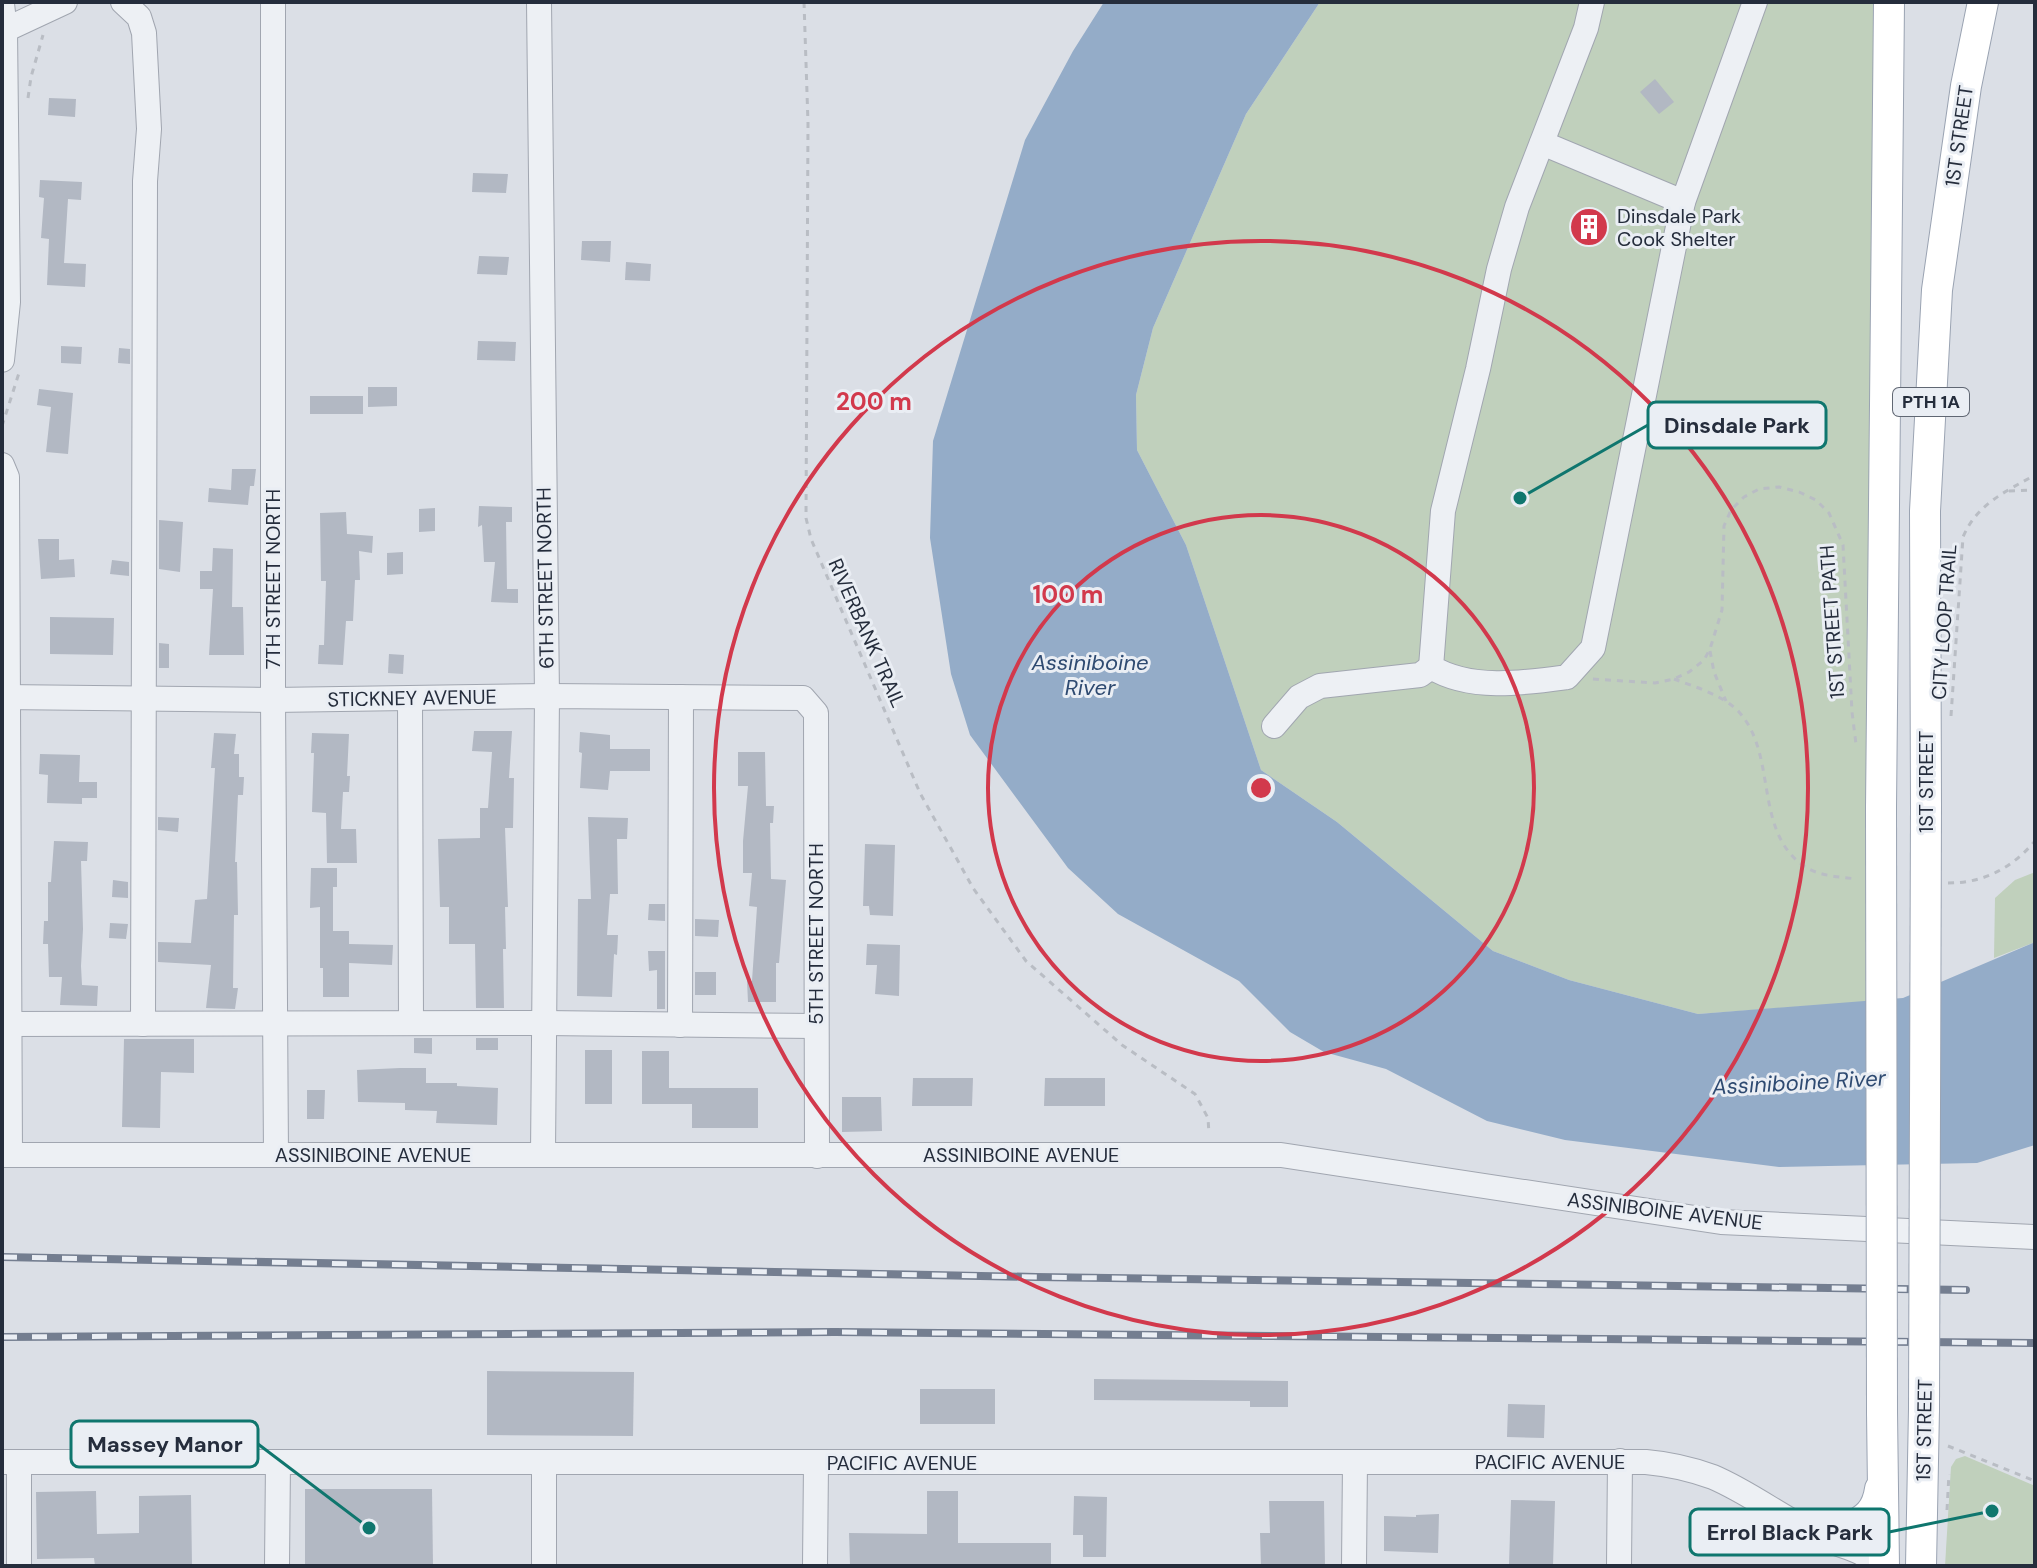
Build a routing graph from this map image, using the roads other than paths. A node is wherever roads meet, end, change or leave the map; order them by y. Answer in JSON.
{"nodes":[{"id":1,"x":65,"y":2,"type":"edge"},
{"id":2,"x":123,"y":2,"type":"edge"},
{"id":3,"x":273,"y":2,"type":"edge"},
{"id":4,"x":539,"y":2,"type":"edge"},
{"id":5,"x":1592,"y":2,"type":"edge"},
{"id":6,"x":1755,"y":2,"type":"edge"},
{"id":7,"x":1889,"y":2,"type":"edge"},
{"id":8,"x":1983,"y":2,"type":"edge"},
{"id":9,"x":2,"y":4,"type":"edge"},
{"id":10,"x":5,"y":30,"type":"junction"},
{"id":11,"x":1542,"y":143,"type":"junction"},
{"id":12,"x":1683,"y":202,"type":"junction"},
{"id":13,"x":2,"y":360,"type":"edge"},
{"id":14,"x":2,"y":465,"type":"edge"},
{"id":15,"x":1431,"y":667,"type":"junction"},
{"id":16,"x":547,"y":696,"type":"junction"},
{"id":17,"x":6,"y":697,"type":"edge"},
{"id":18,"x":681,"y":697,"type":"junction"},
{"id":19,"x":143,"y":698,"type":"junction"},
{"id":20,"x":410,"y":698,"type":"junction"},
{"id":21,"x":273,"y":700,"type":"junction"},
{"id":22,"x":816,"y":713,"type":"joint"},
{"id":23,"x":1274,"y":726,"type":"dead end"},
{"id":24,"x":275,"y":1023,"type":"junction"},
{"id":25,"x":411,"y":1023,"type":"junction"},
{"id":26,"x":544,"y":1023,"type":"junction"},
{"id":27,"x":6,"y":1024,"type":"edge"},
{"id":28,"x":143,"y":1024,"type":"junction"},
{"id":29,"x":680,"y":1025,"type":"junction"},
{"id":30,"x":816,"y":1026,"type":"junction"},
{"id":31,"x":543,"y":1154,"type":"junction"},
{"id":32,"x":6,"y":1155,"type":"edge"},
{"id":33,"x":276,"y":1155,"type":"junction"},
{"id":34,"x":817,"y":1156,"type":"junction"},
{"id":35,"x":2035,"y":1237,"type":"edge"},
{"id":36,"x":1620,"y":1461,"type":"junction"},
{"id":37,"x":10,"y":1462,"type":"edge"},
{"id":38,"x":278,"y":1462,"type":"junction"},
{"id":39,"x":544,"y":1462,"type":"junction"},
{"id":40,"x":1355,"y":1462,"type":"junction"},
{"id":41,"x":816,"y":1464,"type":"junction"},
{"id":42,"x":1883,"y":1475,"type":"junction"},
{"id":43,"x":1789,"y":1521,"type":"junction"},
{"id":44,"x":1847,"y":1528,"type":"junction"},
{"id":45,"x":1883,"y":1530,"type":"junction"},
{"id":46,"x":19,"y":1566,"type":"edge"},
{"id":47,"x":277,"y":1566,"type":"edge"},
{"id":48,"x":544,"y":1566,"type":"edge"},
{"id":49,"x":815,"y":1566,"type":"edge"},
{"id":50,"x":1354,"y":1566,"type":"edge"},
{"id":51,"x":1619,"y":1566,"type":"edge"},
{"id":52,"x":1876,"y":1566,"type":"edge"},
{"id":53,"x":1884,"y":1566,"type":"edge"},
{"id":54,"x":1907,"y":1566,"type":"edge"},
{"id":55,"x":1921,"y":1566,"type":"edge"}],
"edges":[{"from":1,"to":10,"type":"street"},
{"from":2,"to":19,"type":"street"},
{"from":3,"to":21,"type":"street","name":"7TH STREET NORTH"},
{"from":4,"to":16,"type":"street","name":"6TH STREET NORTH"},
{"from":5,"to":11,"type":"street"},
{"from":6,"to":12,"type":"street"},
{"from":7,"to":42,"type":"main road","name":"1ST STREET","number":"PTH 1A","bridge":true},
{"from":8,"to":55,"type":"main road","name":"1ST STREET","number":"PTH 1A","bridge":true},
{"from":9,"to":10,"type":"street"},
{"from":10,"to":13,"type":"street"},
{"from":11,"to":12,"type":"street"},
{"from":11,"to":15,"type":"street"},
{"from":12,"to":15,"type":"street"},
{"from":14,"to":17,"type":"street"},
{"from":15,"to":23,"type":"street"},
{"from":16,"to":18,"type":"street","name":"STICKNEY AVENUE"},
{"from":16,"to":20,"type":"street","name":"STICKNEY AVENUE"},
{"from":16,"to":26,"type":"street","name":"6TH STREET NORTH"},
{"from":17,"to":19,"type":"street","name":"STICKNEY AVENUE"},
{"from":17,"to":27,"type":"street"},
{"from":18,"to":22,"type":"street","name":"STICKNEY AVENUE"},
{"from":18,"to":29,"type":"street"},
{"from":19,"to":21,"type":"street","name":"STICKNEY AVENUE"},
{"from":19,"to":28,"type":"street"},
{"from":20,"to":21,"type":"street","name":"STICKNEY AVENUE"},
{"from":20,"to":25,"type":"street"},
{"from":21,"to":24,"type":"street","name":"7TH STREET NORTH"},
{"from":22,"to":30,"type":"street","name":"5TH STREET NORTH"},
{"from":24,"to":25,"type":"street"},
{"from":24,"to":28,"type":"street"},
{"from":24,"to":33,"type":"street","name":"7TH STREET NORTH"},
{"from":25,"to":26,"type":"street"},
{"from":26,"to":29,"type":"street"},
{"from":26,"to":31,"type":"street","name":"6TH STREET NORTH"},
{"from":27,"to":28,"type":"street"},
{"from":27,"to":32,"type":"street"},
{"from":29,"to":30,"type":"street"},
{"from":30,"to":34,"type":"street","name":"5TH STREET NORTH"},
{"from":31,"to":33,"type":"street","name":"ASSINIBOINE AVENUE"},
{"from":31,"to":34,"type":"street","name":"ASSINIBOINE AVENUE"},
{"from":32,"to":33,"type":"street","name":"ASSINIBOINE AVENUE"},
{"from":34,"to":35,"type":"street","name":"ASSINIBOINE AVENUE"},
{"from":36,"to":40,"type":"street","name":"PACIFIC AVENUE"},
{"from":36,"to":43,"type":"street","name":"PACIFIC AVENUE"},
{"from":36,"to":51,"type":"street"},
{"from":37,"to":38,"type":"street","name":"PACIFIC AVENUE"},
{"from":37,"to":46,"type":"street"},
{"from":38,"to":39,"type":"street","name":"PACIFIC AVENUE"},
{"from":38,"to":47,"type":"street"},
{"from":39,"to":41,"type":"street","name":"PACIFIC AVENUE"},
{"from":39,"to":48,"type":"street"},
{"from":40,"to":41,"type":"street","name":"PACIFIC AVENUE"},
{"from":40,"to":50,"type":"street"},
{"from":41,"to":49,"type":"street"},
{"from":42,"to":44,"type":"main road"},
{"from":42,"to":45,"type":"main road","name":"1ST STREET","number":"PTH 1A"},
{"from":43,"to":44,"type":"street","name":"PACIFIC AVENUE"},
{"from":43,"to":52,"type":"street","name":"PACIFIC AVENUE"},
{"from":44,"to":45,"type":"street","name":"PACIFIC AVENUE"},
{"from":45,"to":53,"type":"main road","name":"1ST STREET","number":"PTH 1A"},
{"from":45,"to":54,"type":"main road"}]}
